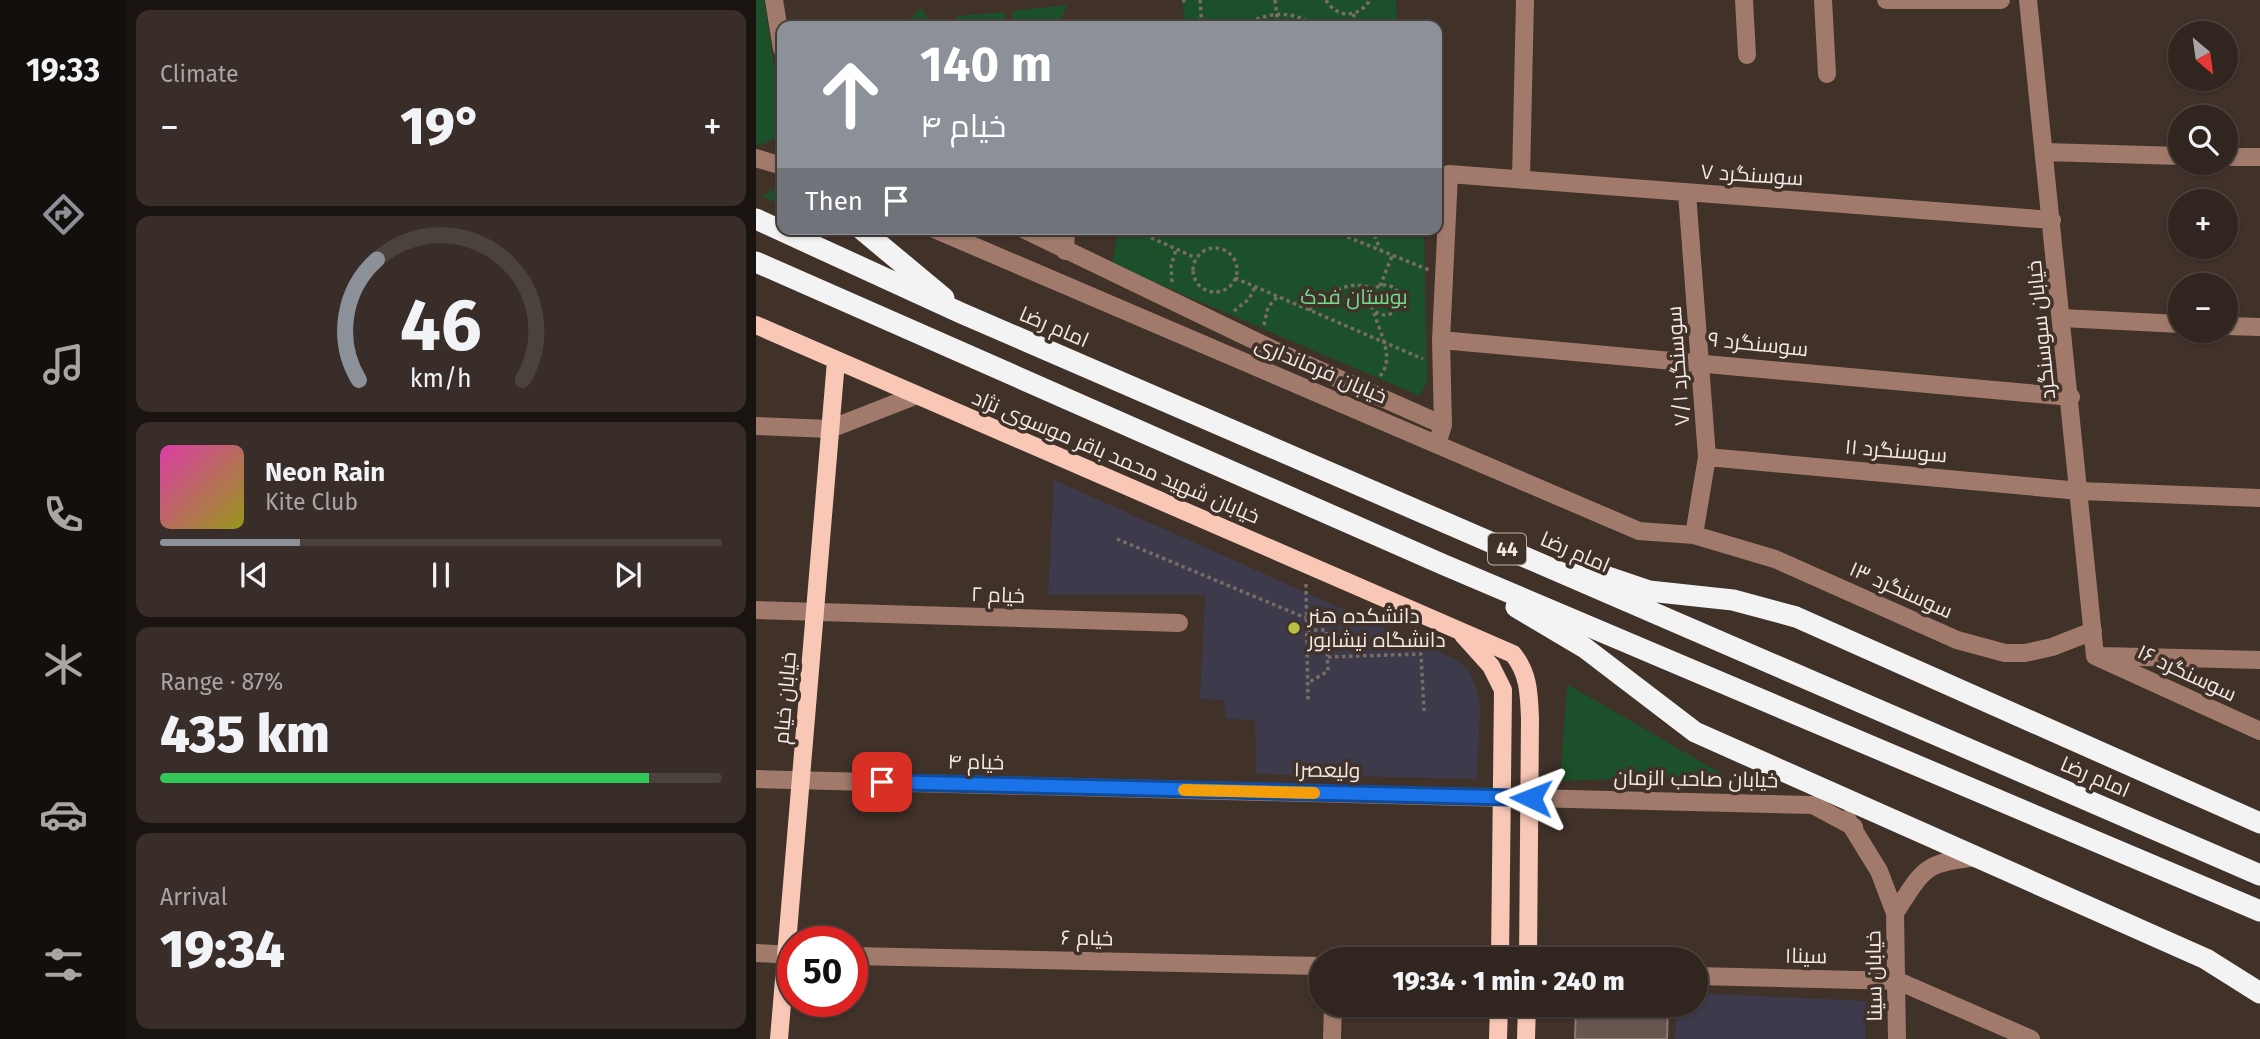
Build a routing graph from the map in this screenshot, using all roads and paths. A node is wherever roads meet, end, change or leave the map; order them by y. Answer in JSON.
{"nodes":[{"id":1,"x":774,"y":0,"type":"edge"},
{"id":2,"x":1200,"y":0,"type":"edge"},
{"id":3,"x":1275,"y":0,"type":"edge"},
{"id":4,"x":1326,"y":0,"type":"edge"},
{"id":5,"x":1370,"y":0,"type":"edge"},
{"id":6,"x":1525,"y":0,"type":"edge"},
{"id":7,"x":1744,"y":0,"type":"edge"},
{"id":8,"x":1823,"y":0,"type":"edge"},
{"id":9,"x":1886,"y":0,"type":"edge"},
{"id":10,"x":2001,"y":0,"type":"edge"},
{"id":11,"x":2028,"y":0,"type":"edge"},
{"id":12,"x":1277,"y":14,"type":"junction"},
{"id":13,"x":1353,"y":14,"type":"junction"},
{"id":14,"x":777,"y":21,"type":"edge"},
{"id":15,"x":1202,"y":21,"type":"edge"},
{"id":16,"x":1253,"y":21,"type":"edge"},
{"id":17,"x":1278,"y":21,"type":"edge"},
{"id":18,"x":1304,"y":21,"type":"edge"},
{"id":19,"x":1356,"y":21,"type":"edge"},
{"id":20,"x":1747,"y":55,"type":"dead end"},
{"id":21,"x":1827,"y":74,"type":"dead end"},
{"id":22,"x":2045,"y":152,"type":"junction"},
{"id":23,"x":2168,"y":156,"type":"edge"},
{"id":24,"x":2238,"y":157,"type":"edge"},
{"id":25,"x":756,"y":158,"type":"edge"},
{"id":26,"x":2260,"y":158,"type":"edge"},
{"id":27,"x":777,"y":164,"type":"edge"},
{"id":28,"x":1521,"y":178,"type":"junction"},
{"id":29,"x":1687,"y":193,"type":"junction"},
{"id":30,"x":756,"y":219,"type":"edge"},
{"id":31,"x":2052,"y":220,"type":"junction"},
{"id":32,"x":777,"y":229,"type":"edge"},
{"id":33,"x":791,"y":235,"type":"edge"},
{"id":34,"x":868,"y":235,"type":"edge"},
{"id":35,"x":948,"y":235,"type":"edge"},
{"id":36,"x":1034,"y":235,"type":"edge"},
{"id":37,"x":1066,"y":235,"type":"edge"},
{"id":38,"x":1145,"y":235,"type":"edge"},
{"id":39,"x":1342,"y":235,"type":"edge"},
{"id":40,"x":1374,"y":235,"type":"edge"},
{"id":41,"x":1176,"y":250,"type":"junction"},
{"id":42,"x":1065,"y":251,"type":"junction"},
{"id":43,"x":1381,"y":251,"type":"junction"},
{"id":44,"x":1392,"y":256,"type":"junction"},
{"id":45,"x":1196,"y":258,"type":"junction"},
{"id":46,"x":756,"y":262,"type":"edge"},
{"id":47,"x":1444,"y":275,"type":"junction"},
{"id":48,"x":1235,"y":278,"type":"junction"},
{"id":49,"x":1380,"y":286,"type":"junction"},
{"id":50,"x":1255,"y":287,"type":"junction"},
{"id":51,"x":1374,"y":290,"type":"junction"},
{"id":52,"x":1278,"y":296,"type":"junction"},
{"id":53,"x":1184,"y":306,"type":"junction"},
{"id":54,"x":1309,"y":310,"type":"junction"},
{"id":55,"x":1374,"y":311,"type":"junction"},
{"id":56,"x":961,"y":313,"type":"junction"},
{"id":57,"x":2062,"y":318,"type":"junction"},
{"id":58,"x":1214,"y":320,"type":"junction"},
{"id":59,"x":2168,"y":323,"type":"edge"},
{"id":60,"x":756,"y":325,"type":"edge"},
{"id":61,"x":2238,"y":326,"type":"edge"},
{"id":62,"x":2260,"y":327,"type":"edge"},
{"id":63,"x":1441,"y":340,"type":"junction"},
{"id":64,"x":1383,"y":342,"type":"junction"},
{"id":65,"x":1275,"y":350,"type":"junction"},
{"id":66,"x":836,"y":361,"type":"junction"},
{"id":67,"x":1700,"y":361,"type":"junction"},
{"id":68,"x":1441,"y":366,"type":"junction"},
{"id":69,"x":1363,"y":390,"type":"junction"},
{"id":70,"x":917,"y":396,"type":"junction"},
{"id":71,"x":2071,"y":397,"type":"junction"},
{"id":72,"x":1443,"y":425,"type":"junction"},
{"id":73,"x":756,"y":426,"type":"edge"},
{"id":74,"x":830,"y":429,"type":"junction"},
{"id":75,"x":1437,"y":444,"type":"junction"},
{"id":76,"x":1707,"y":457,"type":"junction"},
{"id":77,"x":2081,"y":491,"type":"junction"},
{"id":78,"x":2260,"y":498,"type":"edge"},
{"id":79,"x":1455,"y":526,"type":"junction"},
{"id":80,"x":1694,"y":535,"type":"junction"},
{"id":81,"x":1117,"y":539,"type":"dead end"},
{"id":82,"x":1441,"y":564,"type":"junction"},
{"id":83,"x":1306,"y":582,"type":"dead end"},
{"id":84,"x":756,"y":610,"type":"edge"},
{"id":85,"x":815,"y":612,"type":"junction"},
{"id":86,"x":1307,"y":618,"type":"junction"},
{"id":87,"x":1179,"y":623,"type":"dead end"},
{"id":88,"x":1307,"y":630,"type":"junction"},
{"id":89,"x":1458,"y":630,"type":"junction"},
{"id":90,"x":2093,"y":631,"type":"junction"},
{"id":91,"x":2095,"y":656,"type":"junction"},
{"id":92,"x":1328,"y":657,"type":"junction"},
{"id":93,"x":2260,"y":660,"type":"edge"},
{"id":94,"x":1308,"y":684,"type":"junction"},
{"id":95,"x":1308,"y":702,"type":"dead end"},
{"id":96,"x":1424,"y":711,"type":"dead end"},
{"id":97,"x":2260,"y":731,"type":"edge"},
{"id":98,"x":756,"y":779,"type":"edge"},
{"id":99,"x":801,"y":780,"type":"junction"},
{"id":100,"x":1150,"y":789,"type":"joint"},
{"id":101,"x":1823,"y":789,"type":"junction"},
{"id":102,"x":1503,"y":797,"type":"junction"},
{"id":103,"x":1531,"y":798,"type":"junction"},
{"id":104,"x":2260,"y":823,"type":"edge"},
{"id":105,"x":1854,"y":827,"type":"junction"},
{"id":106,"x":1979,"y":857,"type":"junction"},
{"id":107,"x":2260,"y":875,"type":"edge"},
{"id":108,"x":2260,"y":911,"type":"edge"},
{"id":109,"x":1895,"y":913,"type":"junction"},
{"id":110,"x":792,"y":926,"type":"edge"},
{"id":111,"x":1500,"y":947,"type":"edge"},
{"id":112,"x":1528,"y":947,"type":"edge"},
{"id":113,"x":756,"y":954,"type":"edge"},
{"id":114,"x":777,"y":955,"type":"edge"},
{"id":115,"x":868,"y":956,"type":"edge"},
{"id":116,"x":1309,"y":966,"type":"edge"},
{"id":117,"x":1708,"y":976,"type":"edge"},
{"id":118,"x":1898,"y":981,"type":"junction"},
{"id":119,"x":2260,"y":993,"type":"edge"},
{"id":120,"x":782,"y":1017,"type":"edge"},
{"id":121,"x":1333,"y":1017,"type":"edge"},
{"id":122,"x":1499,"y":1017,"type":"edge"},
{"id":123,"x":1527,"y":1017,"type":"edge"},
{"id":124,"x":779,"y":1039,"type":"edge"},
{"id":125,"x":1332,"y":1039,"type":"edge"},
{"id":126,"x":1498,"y":1039,"type":"edge"},
{"id":127,"x":1526,"y":1039,"type":"edge"},
{"id":128,"x":1897,"y":1039,"type":"edge"},
{"id":129,"x":2031,"y":1039,"type":"edge"}],
"edges":[{"from":1,"to":14,"type":"street"},
{"from":2,"to":15,"type":"path"},
{"from":3,"to":12,"type":"path"},
{"from":4,"to":13,"type":"path"},
{"from":5,"to":13,"type":"path"},
{"from":6,"to":28,"type":"street"},
{"from":7,"to":20,"type":"street"},
{"from":8,"to":21,"type":"street"},
{"from":9,"to":10,"type":"street"},
{"from":11,"to":22,"type":"street","name":"خیابان سوسنگرد"},
{"from":12,"to":16,"type":"path"},
{"from":12,"to":17,"type":"path"},
{"from":12,"to":18,"type":"path"},
{"from":13,"to":19,"type":"path"},
{"from":22,"to":23,"type":"street"},
{"from":22,"to":31,"type":"street","name":"خیابان سوسنگرد"},
{"from":24,"to":26,"type":"street"},
{"from":25,"to":27,"type":"street"},
{"from":28,"to":29,"type":"street","name":"سوسنگرد ۷"},
{"from":28,"to":47,"type":"street","name":"سوسنگرد ۷"},
{"from":29,"to":31,"type":"street","name":"سوسنگرد ۷"},
{"from":29,"to":67,"type":"street","name":"سوسنگرد ۷/۱"},
{"from":30,"to":32,"type":"highway","name":"امام رضا","number":"44"},
{"from":31,"to":57,"type":"street","name":"خیابان سوسنگرد"},
{"from":33,"to":56,"type":"highway","name":"امام رضا","number":"44"},
{"from":34,"to":56,"type":"highway"},
{"from":35,"to":75,"type":"street","name":"خیابان فرمانداری"},
{"from":36,"to":42,"type":"street"},
{"from":37,"to":42,"type":"street"},
{"from":38,"to":41,"type":"path"},
{"from":39,"to":43,"type":"path"},
{"from":40,"to":43,"type":"path"},
{"from":41,"to":45,"type":"path"},
{"from":41,"to":53,"type":"path"},
{"from":42,"to":53,"type":"street"},
{"from":43,"to":44,"type":"path"},
{"from":44,"to":47,"type":"path"},
{"from":44,"to":49,"type":"path"},
{"from":45,"to":48,"type":"path"},
{"from":45,"to":48,"type":"path"},
{"from":46,"to":82,"type":"highway","number":"44"},
{"from":47,"to":63,"type":"street"},
{"from":48,"to":50,"type":"path"},
{"from":49,"to":51,"type":"path"},
{"from":49,"to":55,"type":"path"},
{"from":50,"to":52,"type":"path"},
{"from":50,"to":58,"type":"path"},
{"from":51,"to":54,"type":"path"},
{"from":51,"to":55,"type":"path"},
{"from":52,"to":54,"type":"path"},
{"from":52,"to":65,"type":"path"},
{"from":53,"to":58,"type":"street"},
{"from":54,"to":64,"type":"path"},
{"from":55,"to":64,"type":"path"},
{"from":56,"to":79,"type":"highway","name":"امام رضا","number":"44"},
{"from":57,"to":59,"type":"street"},
{"from":57,"to":71,"type":"street","name":"خیابان سوسنگرد"},
{"from":58,"to":65,"type":"street"},
{"from":60,"to":66,"type":"main road","name":"خیابان شهید محمد باقر موسوی نژاد"},
{"from":61,"to":62,"type":"street"},
{"from":63,"to":67,"type":"street","name":"سوسنگرد ۹"},
{"from":63,"to":68,"type":"street"},
{"from":64,"to":68,"type":"path"},
{"from":64,"to":69,"type":"path"},
{"from":65,"to":69,"type":"street"},
{"from":66,"to":70,"type":"main road","name":"خیابان شهید محمد باقر موسوی نژاد"},
{"from":66,"to":74,"type":"main road","name":"خیابان خیام"},
{"from":67,"to":71,"type":"street","name":"سوسنگرد ۹"},
{"from":67,"to":76,"type":"street","name":"سوسنگرد ۷/۱"},
{"from":68,"to":72,"type":"street"},
{"from":69,"to":72,"type":"street"},
{"from":70,"to":74,"type":"street"},
{"from":70,"to":89,"type":"main road","name":"خیابان شهید محمد باقر موسوی نژاد"},
{"from":71,"to":77,"type":"street","name":"خیابان سوسنگرد"},
{"from":72,"to":75,"type":"street"},
{"from":73,"to":74,"type":"street"},
{"from":74,"to":85,"type":"main road","name":"خیابان خیام"},
{"from":75,"to":80,"type":"street","name":"خیابان فرمانداری"},
{"from":76,"to":77,"type":"street","name":"سوسنگرد ۱۱"},
{"from":76,"to":80,"type":"street","name":"سوسنگرد ۷/۱"},
{"from":77,"to":78,"type":"street","name":"سوسنگرد ۱۱"},
{"from":77,"to":90,"type":"street","name":"خیابان سوسنگرد"},
{"from":79,"to":104,"type":"highway"},
{"from":79,"to":107,"type":"highway","name":"امام رضا","number":"44"},
{"from":80,"to":90,"type":"street","name":"سوسنگرد ۱۳"},
{"from":81,"to":86,"type":"path"},
{"from":82,"to":101,"type":"highway"},
{"from":82,"to":108,"type":"highway","number":"44"},
{"from":83,"to":86,"type":"path"},
{"from":84,"to":85,"type":"street","name":"خیام ۲"},
{"from":85,"to":87,"type":"street","name":"خیام ۲"},
{"from":85,"to":99,"type":"main road","name":"خیابان خیام"},
{"from":86,"to":88,"type":"path"},
{"from":88,"to":92,"type":"path"},
{"from":88,"to":94,"type":"path"},
{"from":89,"to":102,"type":"main road"},
{"from":89,"to":103,"type":"main road","name":"خیابان شهید محمد باقر موسوی نژاد"},
{"from":90,"to":91,"type":"street","name":"خیابان سوسنگرد"},
{"from":91,"to":93,"type":"street"},
{"from":91,"to":97,"type":"street","name":"سوسنگرد ۱۶"},
{"from":92,"to":94,"type":"path"},
{"from":92,"to":96,"type":"path"},
{"from":94,"to":95,"type":"path"},
{"from":98,"to":99,"type":"street","name":"خیام ۴"},
{"from":99,"to":100,"type":"street","name":"خیام ۴"},
{"from":99,"to":110,"type":"main road","name":"خیابان خیام"},
{"from":100,"to":102,"type":"street","name":"ولیعصر۱"},
{"from":101,"to":105,"type":"street","name":"خیابان سینا"},
{"from":101,"to":106,"type":"highway"},
{"from":102,"to":103,"type":"main road"},
{"from":102,"to":111,"type":"main road"},
{"from":103,"to":105,"type":"street","name":"خیابان صاحب الزمان"},
{"from":103,"to":112,"type":"main road","name":"خیابان شهید محمد باقر موسوی نژاد"},
{"from":105,"to":109,"type":"street","name":"خیابان سینا"},
{"from":106,"to":109,"type":"street"},
{"from":106,"to":119,"type":"highway"},
{"from":109,"to":118,"type":"street","name":"خیابان سینا"},
{"from":113,"to":114,"type":"street"},
{"from":115,"to":116,"type":"street","name":"خیام ۶"},
{"from":117,"to":118,"type":"street","name":"سینا۱"},
{"from":118,"to":128,"type":"street","name":"خیابان سینا"},
{"from":118,"to":129,"type":"street"},
{"from":120,"to":124,"type":"main road","name":"خیابان خیام"},
{"from":121,"to":125,"type":"street"},
{"from":122,"to":126,"type":"main road"},
{"from":123,"to":127,"type":"main road"}]}
